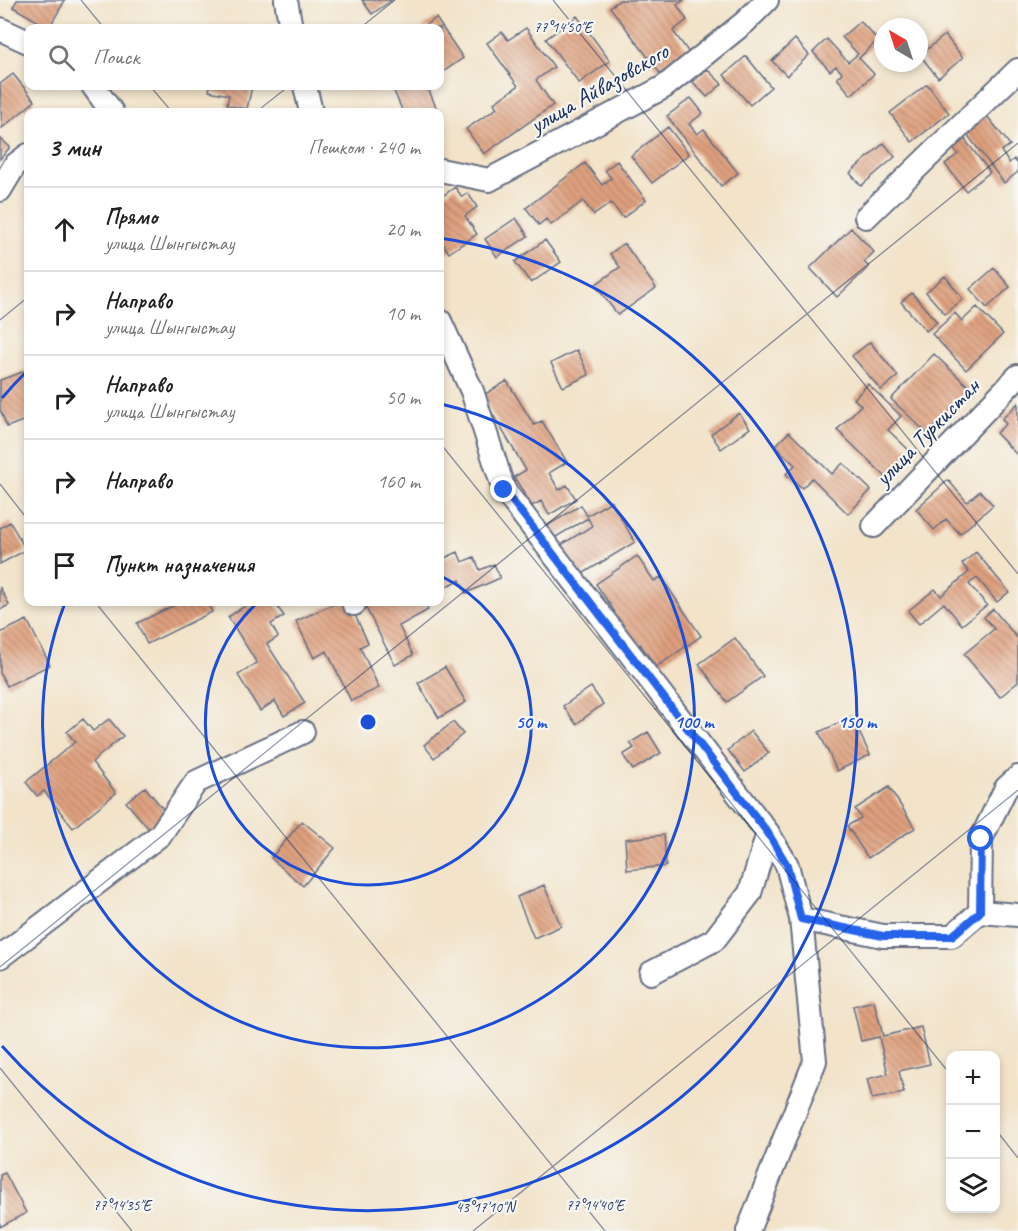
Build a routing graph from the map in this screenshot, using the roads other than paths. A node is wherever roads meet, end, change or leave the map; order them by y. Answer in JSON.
{"nodes":[{"id":1,"x":286,"y":0,"type":"edge"},
{"id":2,"x":766,"y":0,"type":"edge"},
{"id":3,"x":290,"y":24,"type":"edge"},
{"id":4,"x":0,"y":29,"type":"edge"},
{"id":5,"x":24,"y":40,"type":"edge"},
{"id":6,"x":1018,"y":70,"type":"edge"},
{"id":7,"x":96,"y":90,"type":"edge"},
{"id":8,"x":306,"y":90,"type":"edge"},
{"id":9,"x":109,"y":108,"type":"edge"},
{"id":10,"x":310,"y":108,"type":"edge"},
{"id":11,"x":24,"y":158,"type":"edge"},
{"id":12,"x":444,"y":171,"type":"edge"},
{"id":13,"x":0,"y":190,"type":"edge"},
{"id":14,"x":866,"y":218,"type":"dead end"},
{"id":15,"x":444,"y":330,"type":"edge"},
{"id":16,"x":1018,"y":376,"type":"edge"},
{"id":17,"x":874,"y":526,"type":"dead end"},
{"id":18,"x":303,"y":732,"type":"dead end"},
{"id":19,"x":1018,"y":777,"type":"edge"},
{"id":20,"x":768,"y":833,"type":"junction"},
{"id":21,"x":980,"y":912,"type":"junction"},
{"id":22,"x":1018,"y":915,"type":"edge"},
{"id":23,"x":801,"y":919,"type":"junction"},
{"id":24,"x":0,"y":957,"type":"edge"},
{"id":25,"x":651,"y":973,"type":"dead end"},
{"id":26,"x":747,"y":1231,"type":"edge"}],
"edges":[{"from":1,"to":3,"type":"street"},
{"from":2,"to":12,"type":"street","name":"улица Айвазовского"},
{"from":4,"to":5,"type":"street"},
{"from":6,"to":14,"type":"street"},
{"from":7,"to":9,"type":"street"},
{"from":8,"to":10,"type":"street"},
{"from":11,"to":13,"type":"street"},
{"from":15,"to":20,"type":"street"},
{"from":16,"to":17,"type":"street","name":"улица Туркистан"},
{"from":18,"to":24,"type":"street"},
{"from":19,"to":21,"type":"street"},
{"from":20,"to":23,"type":"street"},
{"from":20,"to":25,"type":"street"},
{"from":21,"to":22,"type":"street"},
{"from":21,"to":23,"type":"street"},
{"from":23,"to":26,"type":"street"}]}
